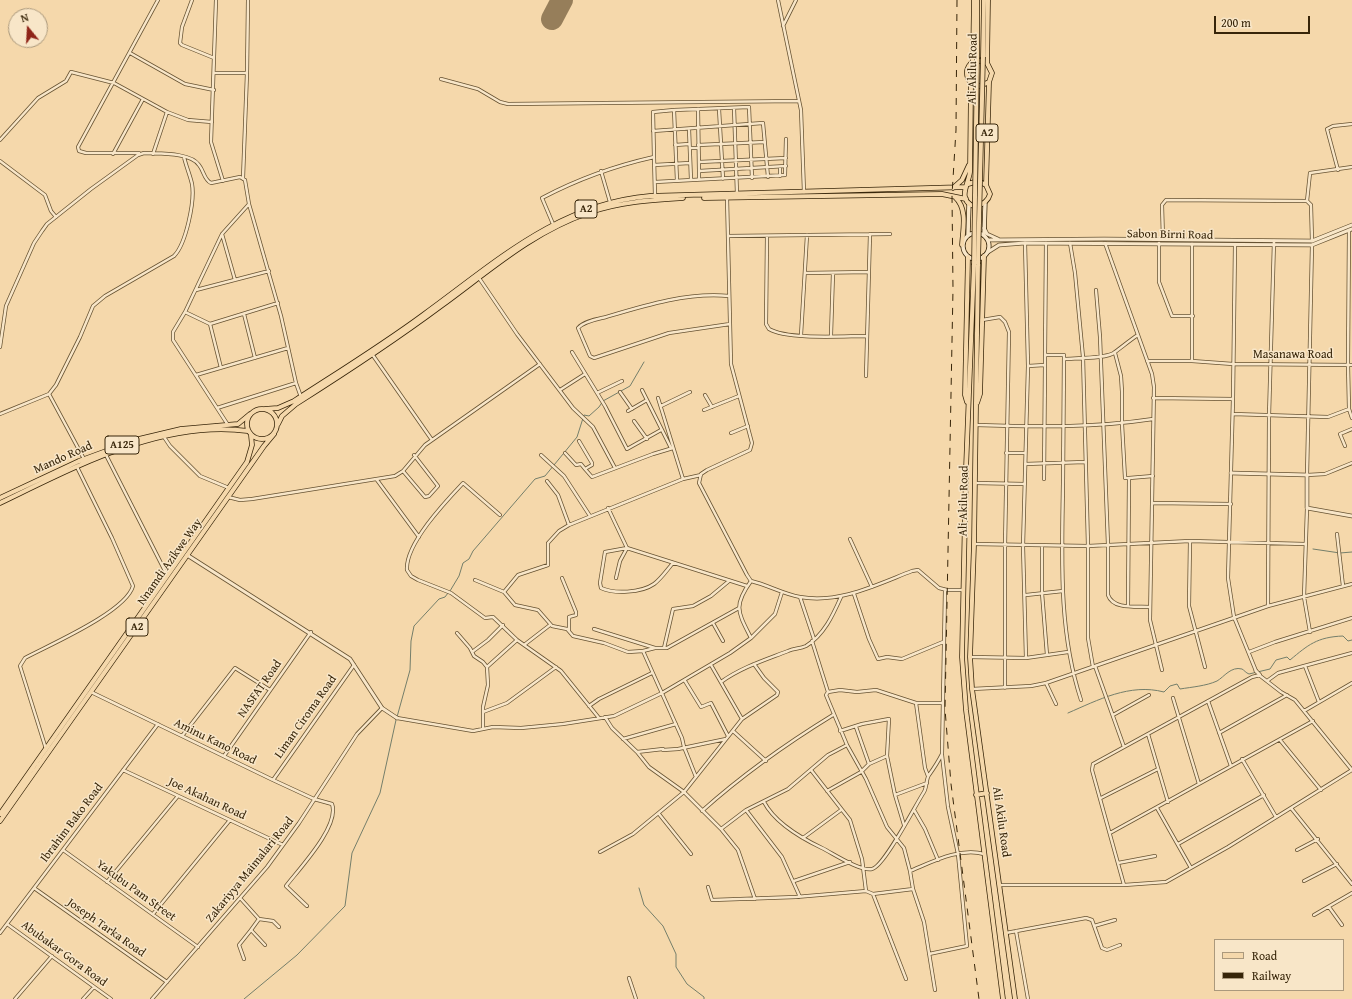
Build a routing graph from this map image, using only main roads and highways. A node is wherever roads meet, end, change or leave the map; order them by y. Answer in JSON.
{"nodes":[{"id":1,"x":974,"y":0,"type":"edge"},
{"id":2,"x":977,"y":0,"type":"edge"},
{"id":3,"x":984,"y":0,"type":"edge"},
{"id":4,"x":988,"y":0,"type":"edge"},
{"id":5,"x":973,"y":62,"type":"junction"},
{"id":6,"x":987,"y":63,"type":"junction"},
{"id":7,"x":989,"y":82,"type":"junction"},
{"id":8,"x":971,"y":83,"type":"junction"},
{"id":9,"x":970,"y":162,"type":"junction"},
{"id":10,"x":986,"y":184,"type":"junction"},
{"id":11,"x":967,"y":186,"type":"junction"},
{"id":12,"x":952,"y":189,"type":"junction"},
{"id":13,"x":953,"y":195,"type":"junction"},
{"id":14,"x":966,"y":199,"type":"junction"},
{"id":15,"x":969,"y":203,"type":"junction"},
{"id":16,"x":985,"y":204,"type":"junction"},
{"id":17,"x":968,"y":235,"type":"junction"},
{"id":18,"x":984,"y":235,"type":"junction"},
{"id":19,"x":962,"y":244,"type":"junction"},
{"id":20,"x":984,"y":256,"type":"junction"},
{"id":21,"x":968,"y":257,"type":"junction"},
{"id":22,"x":976,"y":265,"type":"junction"},
{"id":23,"x":968,"y":408,"type":"junction"},
{"id":24,"x":976,"y":408,"type":"junction"},
{"id":25,"x":265,"y":409,"type":"junction"},
{"id":26,"x":250,"y":414,"type":"junction"},
{"id":27,"x":278,"y":424,"type":"junction"},
{"id":28,"x":250,"y":433,"type":"junction"},
{"id":29,"x":274,"y":434,"type":"junction"},
{"id":30,"x":0,"y":498,"type":"edge"},
{"id":31,"x":0,"y":503,"type":"edge"},
{"id":32,"x":33,"y":770,"type":"junction"},
{"id":33,"x":987,"y":793,"type":"junction"},
{"id":34,"x":976,"y":794,"type":"junction"},
{"id":35,"x":0,"y":814,"type":"edge"},
{"id":36,"x":0,"y":821,"type":"edge"},
{"id":37,"x":1003,"y":999,"type":"edge"},
{"id":38,"x":1015,"y":999,"type":"edge"}],
"edges":[{"from":1,"to":5,"type":"main road","number":"A2"},
{"from":2,"to":22,"type":"main road","name":"Ali Akilu Road","bridge":true},
{"from":3,"to":22,"type":"main road","name":"Ali Akilu Road","bridge":true},
{"from":4,"to":6,"type":"main road","number":"A2"},
{"from":5,"to":6,"type":"main road"},
{"from":5,"to":8,"type":"main road","number":"A2"},
{"from":6,"to":7,"type":"main road","number":"A2"},
{"from":7,"to":8,"type":"main road"},
{"from":7,"to":10,"type":"main road","number":"A2"},
{"from":8,"to":9,"type":"main road","number":"A2"},
{"from":9,"to":11,"type":"main road","number":"A2"},
{"from":9,"to":12,"type":"main road"},
{"from":10,"to":11,"type":"main road","number":"A2"},
{"from":10,"to":16,"type":"main road","number":"A2"},
{"from":11,"to":12,"type":"main road","number":"A2"},
{"from":11,"to":14,"type":"main road","number":"A2"},
{"from":12,"to":25,"type":"main road","number":"A2"},
{"from":13,"to":14,"type":"main road","number":"A2"},
{"from":13,"to":19,"type":"main road"},
{"from":13,"to":27,"type":"main road","number":"A2"},
{"from":14,"to":15,"type":"main road"},
{"from":15,"to":16,"type":"main road"},
{"from":15,"to":17,"type":"main road"},
{"from":16,"to":18,"type":"main road"},
{"from":17,"to":18,"type":"main road"},
{"from":17,"to":19,"type":"main road"},
{"from":18,"to":20,"type":"main road"},
{"from":19,"to":21,"type":"main road"},
{"from":20,"to":21,"type":"main road"},
{"from":20,"to":24,"type":"main road"},
{"from":21,"to":23,"type":"main road"},
{"from":22,"to":23,"type":"main road","name":"Ali Akilu Road"},
{"from":22,"to":24,"type":"main road","name":"Ali Akilu Road"},
{"from":23,"to":34,"type":"main road","name":"Ali Akilu Road"},
{"from":24,"to":33,"type":"main road","name":"Ali Akilu Road"},
{"from":25,"to":26,"type":"main road"},
{"from":25,"to":27,"type":"main road"},
{"from":26,"to":28,"type":"main road"},
{"from":26,"to":30,"type":"main road","name":"Mando Road","number":"A125"},
{"from":27,"to":29,"type":"main road"},
{"from":28,"to":29,"type":"main road"},
{"from":28,"to":31,"type":"main road","name":"Mando Road","number":"A125"},
{"from":28,"to":32,"type":"main road","name":"Nnamdi Azikwe Way","number":"A2"},
{"from":29,"to":32,"type":"main road","name":"Nnamdi Azikwe Way","number":"A2"},
{"from":32,"to":35,"type":"main road","name":"Nnamdi Azikwe Way","number":"A2"},
{"from":32,"to":36,"type":"main road","name":"Nnamdi Azikwe Way","number":"A2"},
{"from":33,"to":34,"type":"main road"},
{"from":33,"to":38,"type":"main road","name":"Ali Akilu Road"},
{"from":34,"to":37,"type":"main road","name":"Ali Akilu Road"}]}
